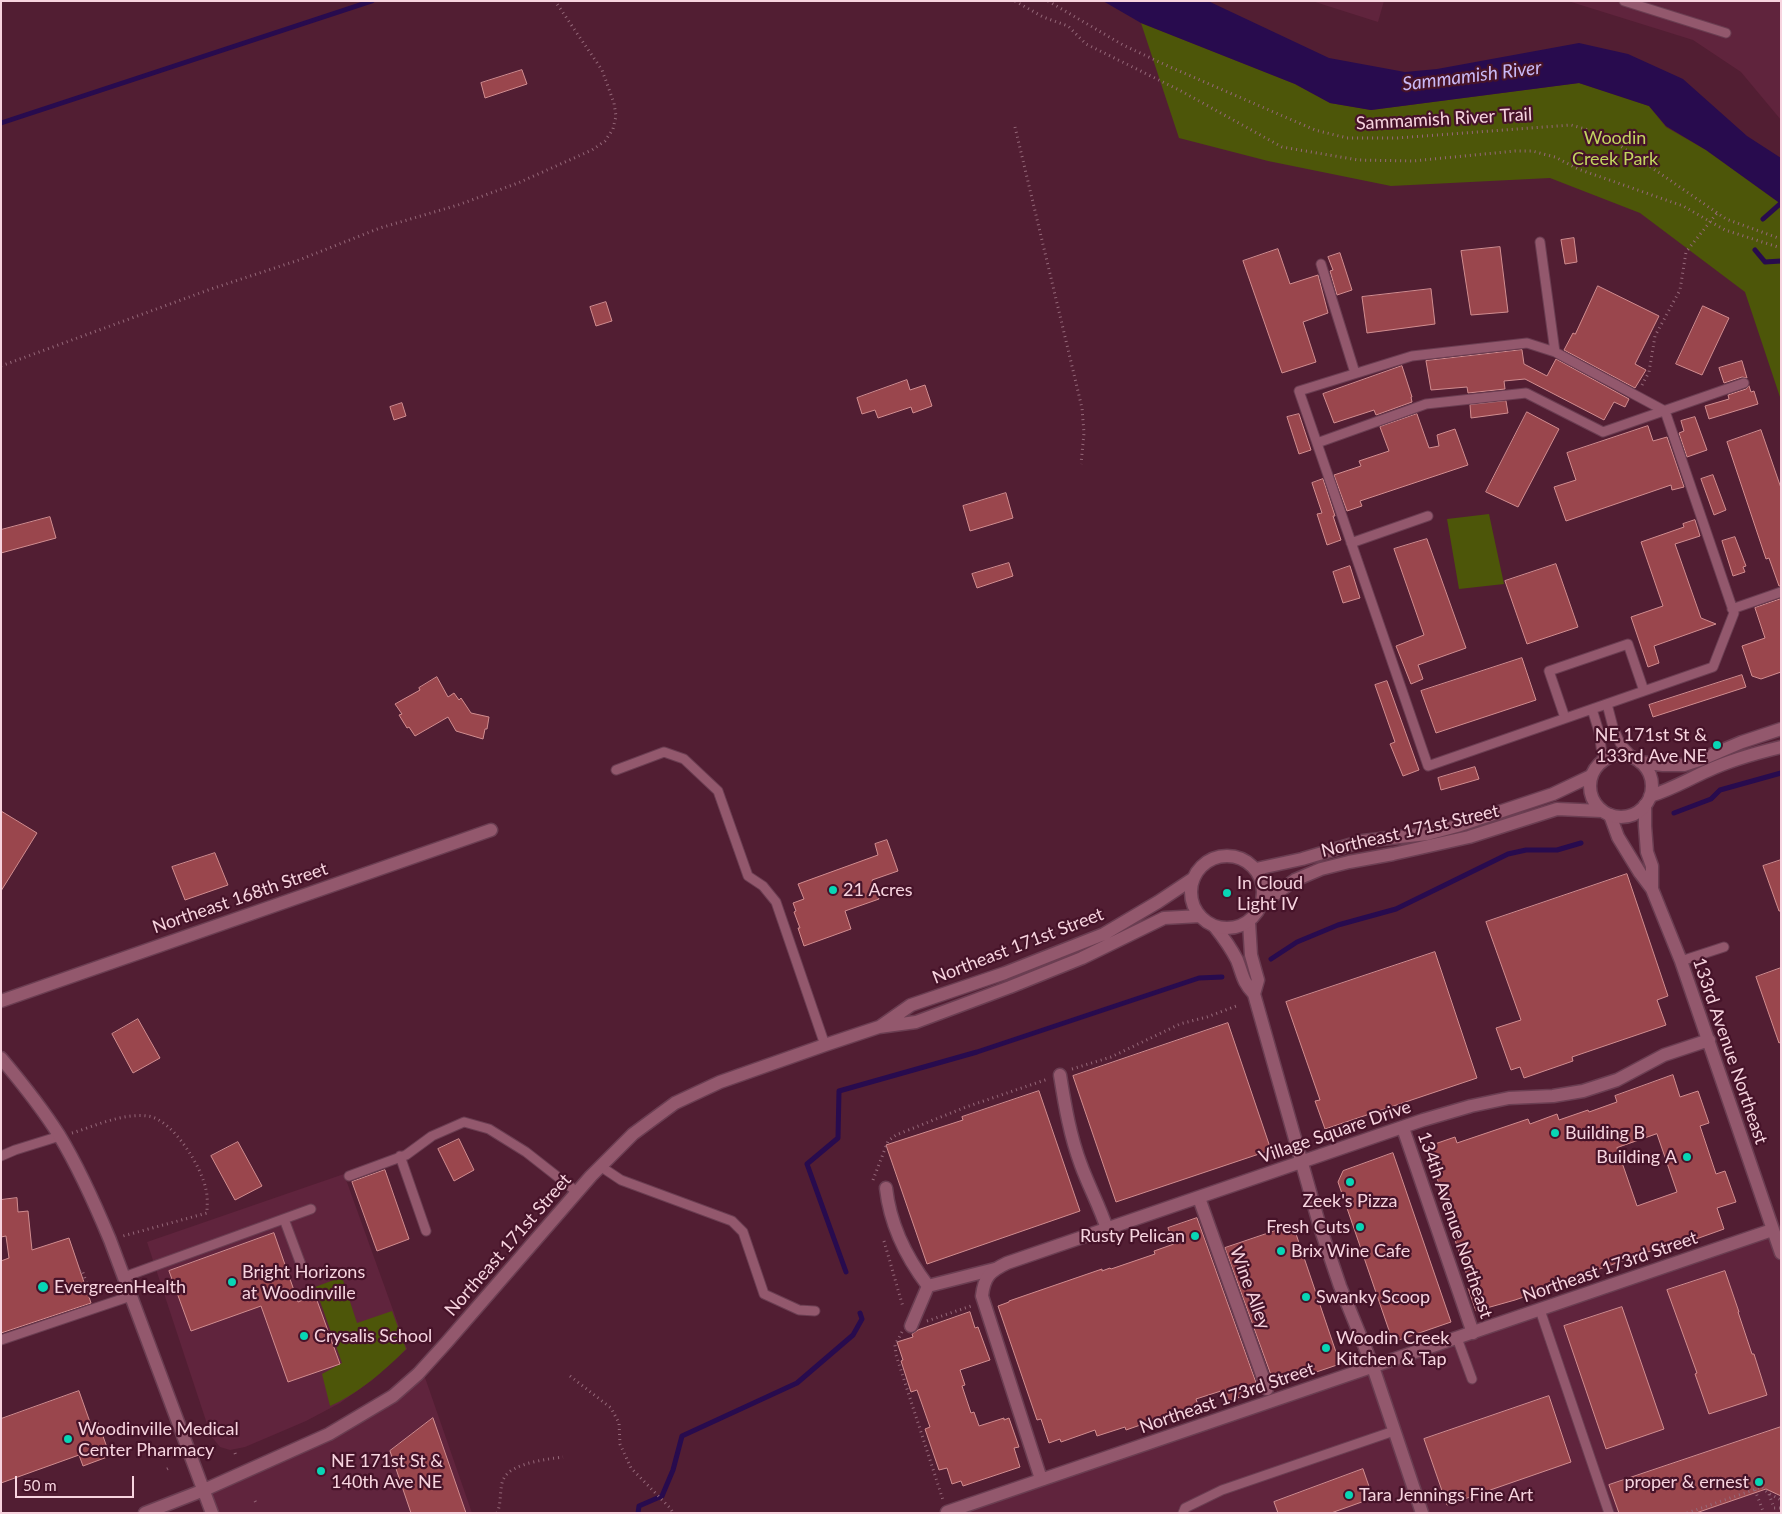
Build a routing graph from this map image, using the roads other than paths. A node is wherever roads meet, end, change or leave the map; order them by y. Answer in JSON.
{"nodes":[{"id":1,"x":1624,"y":1,"type":"edge"},
{"id":2,"x":1726,"y":33,"type":"dead end"},
{"id":3,"x":1540,"y":242,"type":"dead end"},
{"id":4,"x":1321,"y":264,"type":"dead end"},
{"id":5,"x":1555,"y":352,"type":"junction"},
{"id":6,"x":1355,"y":372,"type":"junction"},
{"id":7,"x":1744,"y":383,"type":"dead end"},
{"id":8,"x":1665,"y":412,"type":"junction"},
{"id":9,"x":1317,"y":443,"type":"junction"},
{"id":10,"x":1428,"y":516,"type":"dead end"},
{"id":11,"x":1351,"y":543,"type":"junction"},
{"id":12,"x":1781,"y":592,"type":"edge"},
{"id":13,"x":1732,"y":609,"type":"junction"},
{"id":14,"x":1644,"y":691,"type":"junction"},
{"id":15,"x":1607,"y":704,"type":"junction"},
{"id":16,"x":1592,"y":709,"type":"junction"},
{"id":17,"x":1565,"y":718,"type":"junction"},
{"id":18,"x":1781,"y":729,"type":"edge"},
{"id":19,"x":1781,"y":747,"type":"edge"},
{"id":20,"x":1638,"y":760,"type":"junction"},
{"id":21,"x":1603,"y":761,"type":"junction"},
{"id":22,"x":616,"y":770,"type":"dead end"},
{"id":23,"x":1591,"y":776,"type":"junction"},
{"id":24,"x":1648,"y":801,"type":"junction"},
{"id":25,"x":1606,"y":813,"type":"junction"},
{"id":26,"x":490,"y":830,"type":"dead end"},
{"id":27,"x":1256,"y":869,"type":"junction"},
{"id":28,"x":1194,"y":878,"type":"junction"},
{"id":29,"x":1652,"y":889,"type":"junction"},
{"id":30,"x":1263,"y":903,"type":"junction"},
{"id":31,"x":1200,"y":916,"type":"junction"},
{"id":32,"x":1249,"y":922,"type":"junction"},
{"id":33,"x":1215,"y":927,"type":"junction"},
{"id":34,"x":1724,"y":947,"type":"dead end"},
{"id":35,"x":1682,"y":960,"type":"junction"},
{"id":36,"x":1254,"y":994,"type":"junction"},
{"id":37,"x":1,"y":1000,"type":"edge"},
{"id":38,"x":879,"y":1027,"type":"junction"},
{"id":39,"x":1709,"y":1040,"type":"junction"},
{"id":40,"x":825,"y":1045,"type":"junction"},
{"id":41,"x":1,"y":1058,"type":"edge"},
{"id":42,"x":1060,"y":1075,"type":"road end"},
{"id":43,"x":1404,"y":1128,"type":"junction"},
{"id":44,"x":60,"y":1136,"type":"junction"},
{"id":45,"x":1,"y":1156,"type":"edge"},
{"id":46,"x":400,"y":1156,"type":"junction"},
{"id":47,"x":1301,"y":1163,"type":"junction"},
{"id":48,"x":600,"y":1166,"type":"junction"},
{"id":49,"x":349,"y":1176,"type":"dead end"},
{"id":50,"x":886,"y":1188,"type":"dead end"},
{"id":51,"x":577,"y":1192,"type":"junction"},
{"id":52,"x":1199,"y":1198,"type":"junction"},
{"id":53,"x":311,"y":1209,"type":"dead end"},
{"id":54,"x":284,"y":1220,"type":"junction"},
{"id":55,"x":1107,"y":1230,"type":"junction"},
{"id":56,"x":1772,"y":1230,"type":"junction"},
{"id":57,"x":426,"y":1231,"type":"dead end"},
{"id":58,"x":1781,"y":1253,"type":"edge"},
{"id":59,"x":995,"y":1269,"type":"junction"},
{"id":60,"x":304,"y":1270,"type":"dead end"},
{"id":61,"x":124,"y":1277,"type":"junction"},
{"id":62,"x":928,"y":1286,"type":"junction"},
{"id":63,"x":132,"y":1296,"type":"junction"},
{"id":64,"x":1540,"y":1310,"type":"junction"},
{"id":65,"x":815,"y":1311,"type":"dead end"},
{"id":66,"x":908,"y":1327,"type":"road end"},
{"id":67,"x":1473,"y":1333,"type":"junction"},
{"id":68,"x":1457,"y":1338,"type":"junction"},
{"id":69,"x":1,"y":1340,"type":"edge"},
{"id":70,"x":1373,"y":1367,"type":"junction"},
{"id":71,"x":1472,"y":1379,"type":"dead end"},
{"id":72,"x":1267,"y":1389,"type":"dead end"},
{"id":73,"x":1394,"y":1431,"type":"junction"},
{"id":74,"x":1041,"y":1480,"type":"junction"},
{"id":75,"x":204,"y":1490,"type":"junction"},
{"id":76,"x":947,"y":1512,"type":"edge"},
{"id":77,"x":144,"y":1513,"type":"edge"},
{"id":78,"x":212,"y":1513,"type":"edge"},
{"id":79,"x":1183,"y":1513,"type":"edge"},
{"id":80,"x":1422,"y":1513,"type":"edge"},
{"id":81,"x":1609,"y":1513,"type":"edge"}],
"edges":[{"from":1,"to":2,"type":"lane"},
{"from":3,"to":5,"type":"lane"},
{"from":4,"to":6,"type":"lane"},
{"from":5,"to":6,"type":"lane"},
{"from":5,"to":8,"type":"lane"},
{"from":6,"to":9,"type":"lane"},
{"from":7,"to":8,"type":"lane"},
{"from":8,"to":9,"type":"lane"},
{"from":8,"to":13,"type":"lane"},
{"from":9,"to":11,"type":"lane"},
{"from":10,"to":11,"type":"lane"},
{"from":11,"to":17,"type":"lane"},
{"from":12,"to":13,"type":"lane"},
{"from":13,"to":14,"type":"lane"},
{"from":14,"to":15,"type":"lane"},
{"from":14,"to":17,"type":"lane"},
{"from":15,"to":16,"type":"lane"},
{"from":15,"to":20,"type":"lane"},
{"from":16,"to":17,"type":"lane"},
{"from":16,"to":21,"type":"lane"},
{"from":18,"to":20,"type":"street"},
{"from":19,"to":24,"type":"street"},
{"from":20,"to":21,"type":"street"},
{"from":20,"to":24,"type":"street"},
{"from":21,"to":23,"type":"street"},
{"from":22,"to":40,"type":"lane"},
{"from":23,"to":25,"type":"street"},
{"from":23,"to":27,"type":"street","name":"Northeast 171st Street"},
{"from":24,"to":25,"type":"street"},
{"from":24,"to":29,"type":"street","name":"133rd Avenue Northeast"},
{"from":25,"to":29,"type":"street","name":"133rd Avenue Northeast"},
{"from":25,"to":30,"type":"street","name":"Northeast 171st Street"},
{"from":26,"to":37,"type":"street","name":"Northeast 168th Street"},
{"from":27,"to":28,"type":"street"},
{"from":27,"to":30,"type":"street"},
{"from":28,"to":31,"type":"street"},
{"from":28,"to":38,"type":"street","name":"Northeast 171st Street"},
{"from":29,"to":35,"type":"street","name":"133rd Avenue Northeast"},
{"from":30,"to":32,"type":"street"},
{"from":31,"to":33,"type":"street"},
{"from":31,"to":38,"type":"street","name":"Northeast 171st Street"},
{"from":32,"to":33,"type":"street"},
{"from":32,"to":36,"type":"street"},
{"from":33,"to":36,"type":"street"},
{"from":34,"to":35,"type":"lane"},
{"from":35,"to":39,"type":"street","name":"133rd Avenue Northeast"},
{"from":36,"to":47,"type":"street"},
{"from":38,"to":40,"type":"street","name":"Northeast 171st Street"},
{"from":39,"to":43,"type":"street","name":"Village Square Drive"},
{"from":39,"to":56,"type":"street","name":"133rd Avenue Northeast"},
{"from":40,"to":48,"type":"street","name":"Northeast 171st Street"},
{"from":41,"to":44,"type":"street"},
{"from":42,"to":55,"type":"street"},
{"from":43,"to":47,"type":"street","name":"Village Square Drive"},
{"from":43,"to":67,"type":"street","name":"134th Avenue Northeast"},
{"from":44,"to":45,"type":"lane"},
{"from":44,"to":61,"type":"street"},
{"from":46,"to":49,"type":"lane"},
{"from":46,"to":51,"type":"lane"},
{"from":46,"to":57,"type":"lane"},
{"from":47,"to":52,"type":"street","name":"Village Square Drive"},
{"from":47,"to":70,"type":"street"},
{"from":48,"to":51,"type":"street","name":"Northeast 171st Street"},
{"from":48,"to":65,"type":"lane"},
{"from":50,"to":62,"type":"street"},
{"from":51,"to":75,"type":"street","name":"Northeast 171st Street"},
{"from":52,"to":55,"type":"street","name":"Village Square Drive"},
{"from":52,"to":72,"type":"street","name":"Wine Alley"},
{"from":53,"to":54,"type":"lane"},
{"from":54,"to":60,"type":"lane"},
{"from":54,"to":61,"type":"lane"},
{"from":55,"to":59,"type":"street","name":"Village Square Drive"},
{"from":56,"to":58,"type":"street","name":"133rd Avenue Northeast"},
{"from":56,"to":64,"type":"street","name":"Northeast 173rd Street"},
{"from":59,"to":62,"type":"street","name":"Village Square Drive"},
{"from":59,"to":74,"type":"street"},
{"from":61,"to":63,"type":"street"},
{"from":62,"to":66,"type":"street"},
{"from":63,"to":69,"type":"lane"},
{"from":63,"to":75,"type":"street"},
{"from":64,"to":67,"type":"street","name":"Northeast 173rd Street"},
{"from":64,"to":81,"type":"lane"},
{"from":67,"to":68,"type":"street","name":"Northeast 173rd Street"},
{"from":68,"to":70,"type":"street","name":"Northeast 173rd Street"},
{"from":68,"to":71,"type":"lane"},
{"from":70,"to":73,"type":"street"},
{"from":70,"to":74,"type":"street","name":"Northeast 173rd Street"},
{"from":73,"to":79,"type":"lane"},
{"from":73,"to":80,"type":"street"},
{"from":74,"to":76,"type":"street","name":"Northeast 173rd Street"},
{"from":75,"to":77,"type":"street","name":"Northeast 171st Street"},
{"from":75,"to":78,"type":"street"}]}
